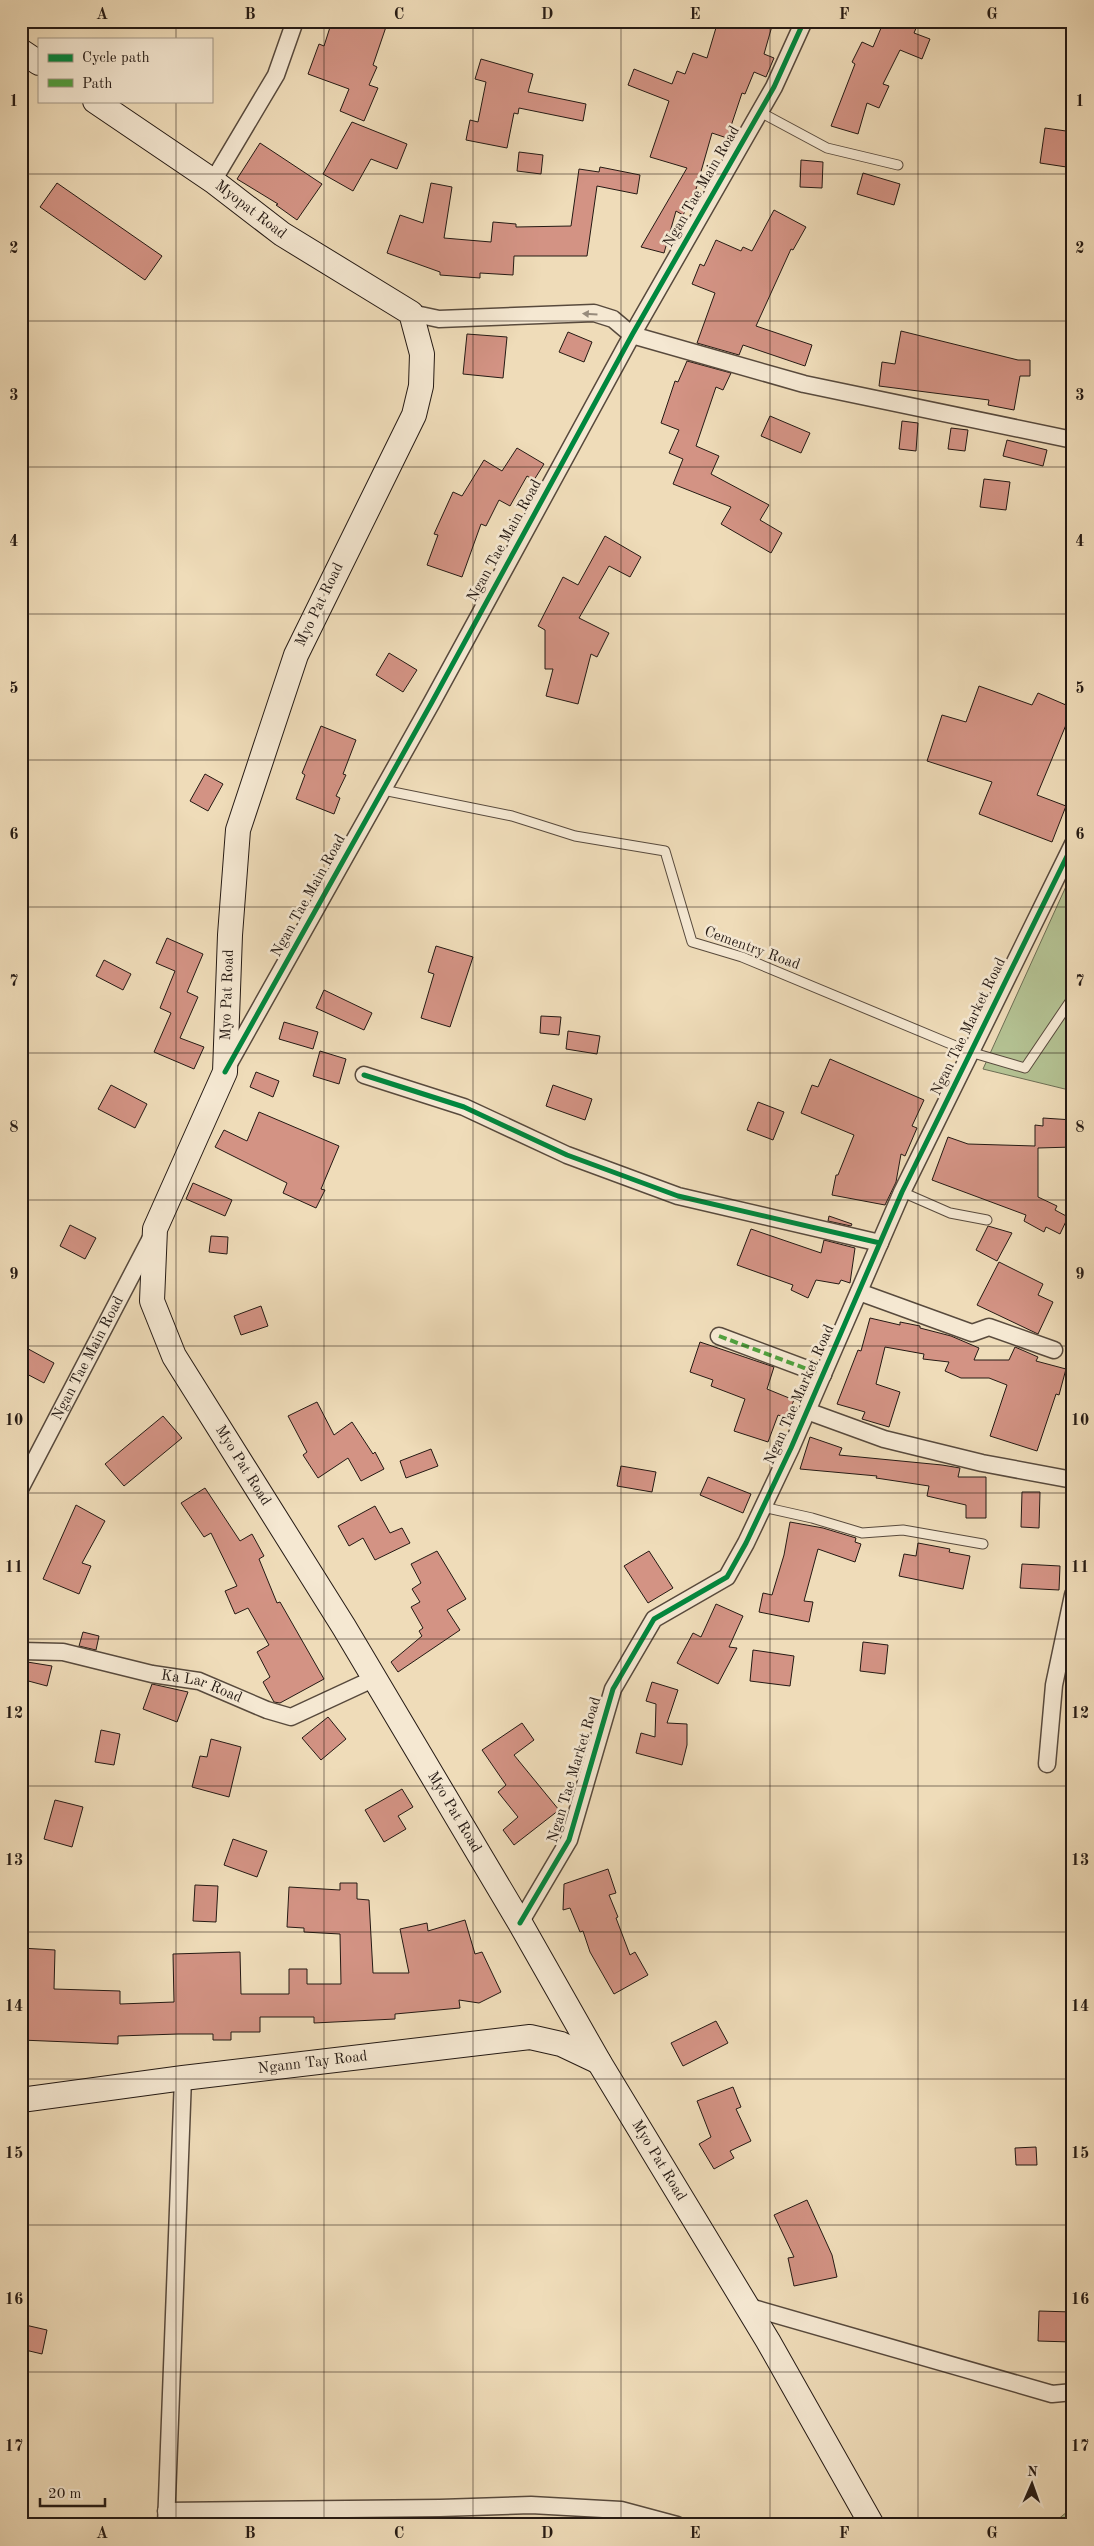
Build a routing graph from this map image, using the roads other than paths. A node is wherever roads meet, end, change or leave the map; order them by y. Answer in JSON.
{"nodes":[{"id":1,"x":295,"y":21,"type":"edge"},
{"id":2,"x":804,"y":21,"type":"edge"},
{"id":3,"x":21,"y":51,"type":"edge"},
{"id":4,"x":38,"y":62,"type":"edge"},
{"id":5,"x":96,"y":102,"type":"edge"},
{"id":6,"x":760,"y":112,"type":"junction"},
{"id":7,"x":898,"y":165,"type":"dead end"},
{"id":8,"x":213,"y":181,"type":"junction"},
{"id":9,"x":411,"y":313,"type":"junction"},
{"id":10,"x":632,"y":335,"type":"junction"},
{"id":11,"x":1073,"y":440,"type":"edge"},
{"id":12,"x":383,"y":790,"type":"junction"},
{"id":13,"x":1073,"y":844,"type":"edge"},
{"id":14,"x":1073,"y":997,"type":"edge"},
{"id":15,"x":970,"y":1052,"type":"junction"},
{"id":16,"x":225,"y":1072,"type":"junction"},
{"id":17,"x":364,"y":1075,"type":"dead end"},
{"id":18,"x":902,"y":1192,"type":"junction"},
{"id":19,"x":987,"y":1220,"type":"dead end"},
{"id":20,"x":155,"y":1229,"type":"junction"},
{"id":21,"x":880,"y":1243,"type":"junction"},
{"id":22,"x":860,"y":1292,"type":"junction"},
{"id":23,"x":719,"y":1336,"type":"dead end"},
{"id":24,"x":1054,"y":1350,"type":"dead end"},
{"id":25,"x":823,"y":1375,"type":"junction"},
{"id":26,"x":807,"y":1411,"type":"junction"},
{"id":27,"x":1073,"y":1480,"type":"edge"},
{"id":28,"x":21,"y":1487,"type":"edge"},
{"id":29,"x":763,"y":1507,"type":"junction"},
{"id":30,"x":983,"y":1544,"type":"dead end"},
{"id":31,"x":1073,"y":1595,"type":"edge"},
{"id":32,"x":21,"y":1651,"type":"edge"},
{"id":33,"x":373,"y":1679,"type":"junction"},
{"id":34,"x":1047,"y":1764,"type":"dead end"},
{"id":35,"x":520,"y":1923,"type":"junction"},
{"id":36,"x":599,"y":2062,"type":"junction"},
{"id":37,"x":183,"y":2078,"type":"junction"},
{"id":38,"x":21,"y":2100,"type":"edge"},
{"id":39,"x":746,"y":2306,"type":"junction"},
{"id":40,"x":1073,"y":2392,"type":"edge"},
{"id":41,"x":166,"y":2518,"type":"edge"},
{"id":42,"x":677,"y":2525,"type":"edge"},
{"id":43,"x":872,"y":2525,"type":"edge"}],
"edges":[{"from":1,"to":8,"type":"street"},
{"from":2,"to":6,"type":"street","name":"Ngan Tae Main Road"},
{"from":3,"to":4,"type":"main road"},
{"from":5,"to":8,"type":"main road","name":"Myopat Road"},
{"from":6,"to":7,"type":"lane"},
{"from":6,"to":10,"type":"street","name":"Ngan Tae Main Road"},
{"from":8,"to":9,"type":"main road","name":"Myopat Road"},
{"from":10,"to":9,"type":"street","one_way":true},
{"from":9,"to":16,"type":"main road","name":"Myo Pat Road"},
{"from":10,"to":11,"type":"street"},
{"from":10,"to":12,"type":"street","name":"Ngan Tae Main Road"},
{"from":12,"to":15,"type":"lane","name":"Cementry Road"},
{"from":12,"to":16,"type":"street","name":"Ngan Tae Main Road"},
{"from":13,"to":15,"type":"street","name":"Ngan Tae Market Road"},
{"from":14,"to":15,"type":"lane","name":"Cementry Road"},
{"from":15,"to":18,"type":"street","name":"Ngan Tae Market Road"},
{"from":16,"to":20,"type":"main road","name":"Myo Pat Road"},
{"from":17,"to":21,"type":"street"},
{"from":18,"to":19,"type":"lane"},
{"from":18,"to":21,"type":"street","name":"Ngan Tae Market Road"},
{"from":20,"to":28,"type":"street","name":"Ngan Tae Main Road"},
{"from":20,"to":33,"type":"main road","name":"Myo Pat Road"},
{"from":21,"to":22,"type":"street","name":"Ngan Tae Market Road"},
{"from":22,"to":24,"type":"street"},
{"from":22,"to":25,"type":"street","name":"Ngan Tae Market Road"},
{"from":23,"to":25,"type":"street"},
{"from":25,"to":26,"type":"street","name":"Ngan Tae Market Road"},
{"from":26,"to":27,"type":"street"},
{"from":26,"to":29,"type":"street","name":"Ngan Tae Market Road"},
{"from":29,"to":30,"type":"lane"},
{"from":29,"to":35,"type":"street","name":"Ngan Tae Market Road"},
{"from":31,"to":34,"type":"street"},
{"from":32,"to":33,"type":"street","name":"Ka Lar Road"},
{"from":33,"to":35,"type":"main road","name":"Myo Pat Road"},
{"from":35,"to":36,"type":"main road","name":"Myo Pat Road"},
{"from":36,"to":37,"type":"main road","name":"Ngann Tay Road"},
{"from":36,"to":39,"type":"main road","name":"Myo Pat Road"},
{"from":37,"to":38,"type":"main road","name":"Ngann Tay Road"},
{"from":37,"to":41,"type":"street"},
{"from":39,"to":40,"type":"street"},
{"from":39,"to":43,"type":"main road","name":"Myo Pat Road"},
{"from":41,"to":42,"type":"street"}]}
